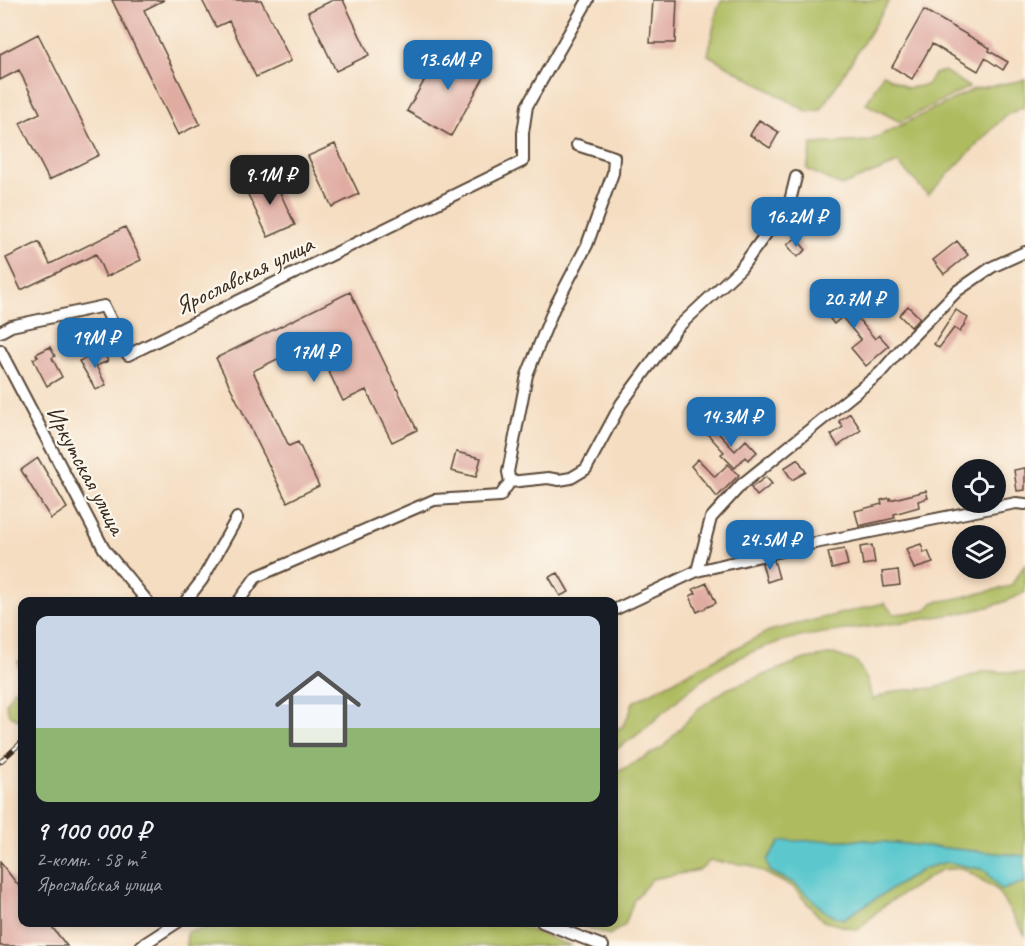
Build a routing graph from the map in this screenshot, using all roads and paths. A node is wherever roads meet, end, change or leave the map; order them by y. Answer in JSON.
{"nodes":[{"id":1,"x":588,"y":0,"type":"edge"},
{"id":2,"x":577,"y":145,"type":"dead end"},
{"id":3,"x":796,"y":177,"type":"dead end"},
{"id":4,"x":1025,"y":252,"type":"edge"},
{"id":5,"x":0,"y":332,"type":"edge"},
{"id":6,"x":0,"y":350,"type":"edge"},
{"id":7,"x":3,"y":368,"type":"edge"},
{"id":8,"x":510,"y":482,"type":"junction"},
{"id":9,"x":1025,"y":504,"type":"edge"},
{"id":10,"x":237,"y":518,"type":"dead end"},
{"id":11,"x":697,"y":571,"type":"junction"},
{"id":12,"x":144,"y":597,"type":"edge"},
{"id":13,"x":189,"y":597,"type":"edge"},
{"id":14,"x":242,"y":597,"type":"edge"},
{"id":15,"x":618,"y":608,"type":"edge"},
{"id":16,"x":170,"y":927,"type":"edge"},
{"id":17,"x":555,"y":927,"type":"edge"},
{"id":18,"x":141,"y":946,"type":"edge"},
{"id":19,"x":603,"y":946,"type":"edge"}],
"edges":[{"from":1,"to":5,"type":"street","name":"Ярославская улица"},
{"from":2,"to":8,"type":"street"},
{"from":3,"to":8,"type":"street"},
{"from":4,"to":11,"type":"street"},
{"from":6,"to":7,"type":"street","name":"Иркутская улица"},
{"from":7,"to":12,"type":"street","name":"Иркутская улица"},
{"from":8,"to":14,"type":"street"},
{"from":9,"to":11,"type":"street"},
{"from":10,"to":13,"type":"street"},
{"from":11,"to":15,"type":"street"},
{"from":16,"to":18,"type":"street"},
{"from":17,"to":19,"type":"street"}]}
